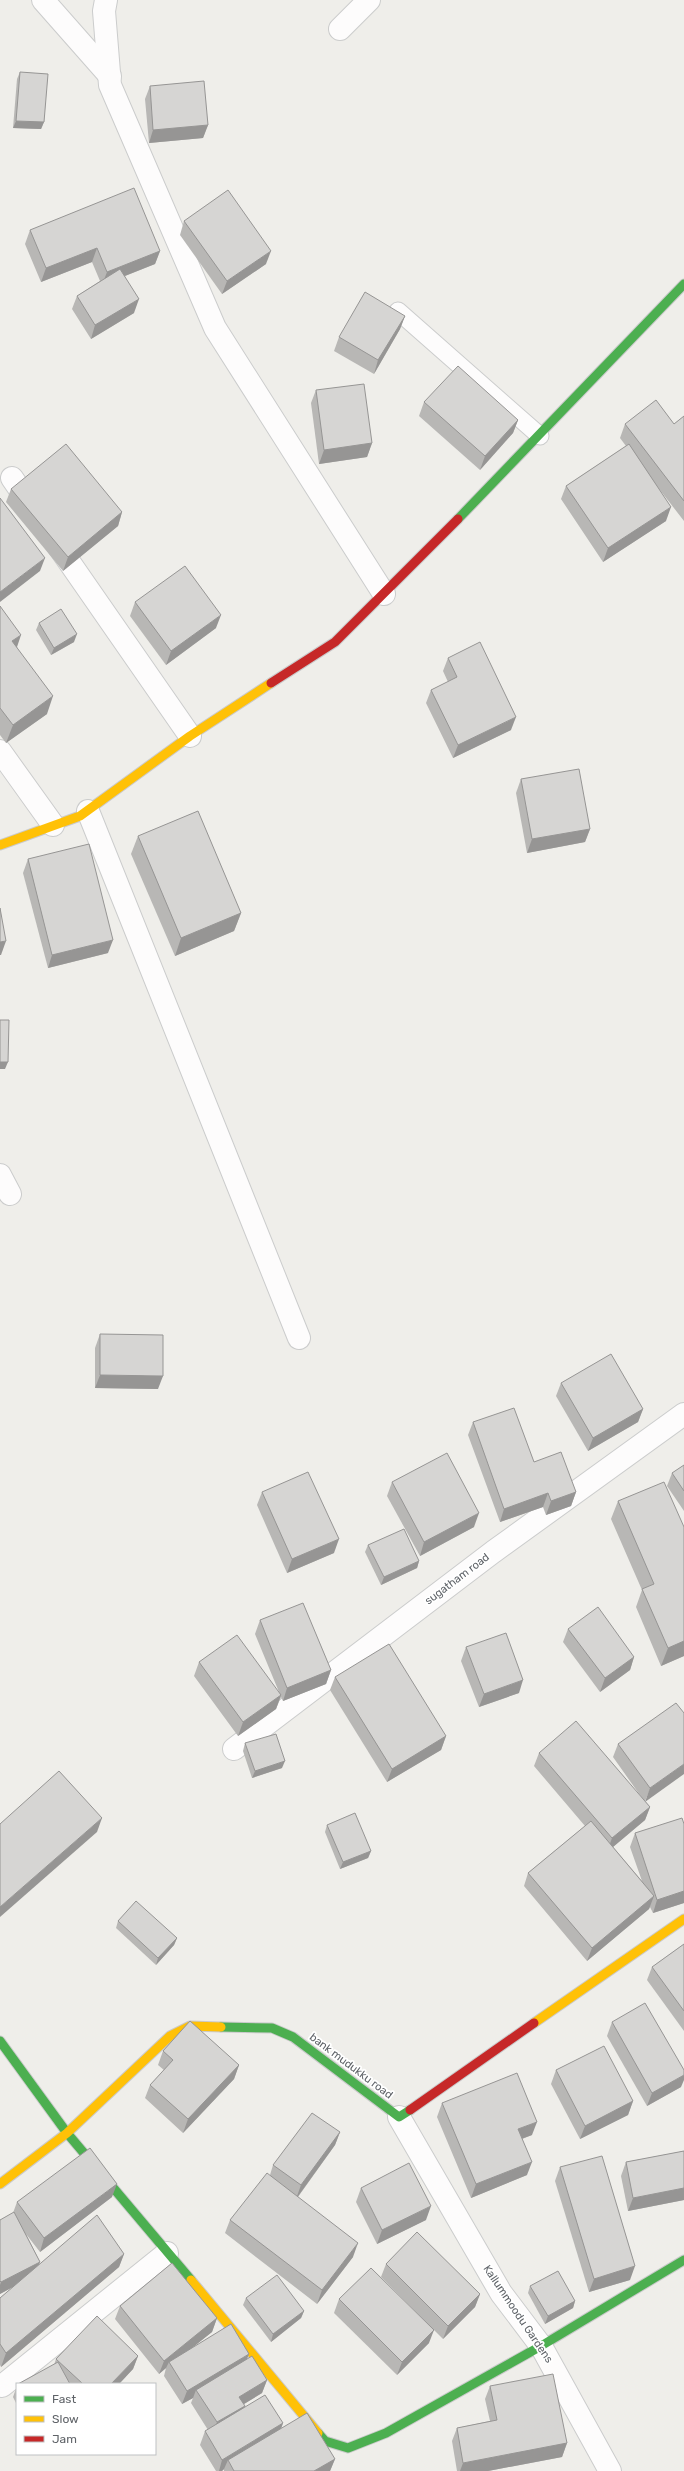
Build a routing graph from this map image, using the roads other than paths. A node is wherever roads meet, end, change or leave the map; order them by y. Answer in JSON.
{"nodes":[{"id":1,"x":43,"y":0,"type":"edge"},
{"id":2,"x":106,"y":0,"type":"edge"},
{"id":3,"x":369,"y":0,"type":"edge"},
{"id":4,"x":340,"y":29,"type":"dead end"},
{"id":5,"x":110,"y":76,"type":"junction"},
{"id":6,"x":684,"y":284,"type":"edge"},
{"id":7,"x":398,"y":311,"type":"edge"},
{"id":8,"x":540,"y":436,"type":"junction"},
{"id":9,"x":12,"y":478,"type":"dead end"},
{"id":10,"x":384,"y":594,"type":"junction"},
{"id":11,"x":190,"y":736,"type":"junction"},
{"id":12,"x":0,"y":751,"type":"edge"},
{"id":13,"x":84,"y":813,"type":"junction"},
{"id":14,"x":53,"y":826,"type":"junction"},
{"id":15,"x":0,"y":845,"type":"edge"},
{"id":16,"x":0,"y":1175,"type":"edge"},
{"id":17,"x":10,"y":1194,"type":"dead end"},
{"id":18,"x":299,"y":1338,"type":"dead end"},
{"id":19,"x":684,"y":1414,"type":"edge"},
{"id":20,"x":234,"y":1749,"type":"dead end"},
{"id":21,"x":684,"y":1919,"type":"edge"},
{"id":22,"x":0,"y":2041,"type":"edge"},
{"id":23,"x":399,"y":2117,"type":"junction"},
{"id":24,"x":67,"y":2133,"type":"junction"},
{"id":25,"x":0,"y":2184,"type":"edge"},
{"id":26,"x":168,"y":2253,"type":"junction"},
{"id":27,"x":684,"y":2260,"type":"edge"},
{"id":28,"x":541,"y":2346,"type":"junction"},
{"id":29,"x":2,"y":2386,"type":"dead end"},
{"id":30,"x":610,"y":2471,"type":"edge"}],
"edges":[{"from":1,"to":5,"type":"street"},
{"from":2,"to":5,"type":"street"},
{"from":3,"to":4,"type":"street"},
{"from":5,"to":10,"type":"street"},
{"from":6,"to":8,"type":"street"},
{"from":7,"to":8,"type":"lane"},
{"from":8,"to":10,"type":"street"},
{"from":9,"to":11,"type":"street"},
{"from":10,"to":11,"type":"street"},
{"from":11,"to":13,"type":"street"},
{"from":12,"to":14,"type":"street"},
{"from":13,"to":14,"type":"street"},
{"from":13,"to":18,"type":"street"},
{"from":14,"to":15,"type":"street"},
{"from":16,"to":17,"type":"street"},
{"from":19,"to":20,"type":"street","name":"sugatham road"},
{"from":21,"to":23,"type":"street"},
{"from":22,"to":24,"type":"street"},
{"from":23,"to":24,"type":"street","name":"bank mudukku road"},
{"from":23,"to":28,"type":"street","name":"Kallummoodu Gardens"},
{"from":24,"to":25,"type":"street","name":"bank mudukku road"},
{"from":24,"to":26,"type":"street"},
{"from":26,"to":28,"type":"street"},
{"from":26,"to":29,"type":"street"},
{"from":27,"to":28,"type":"street"},
{"from":28,"to":30,"type":"street","name":"Kallummoodu Gardens"}]}
